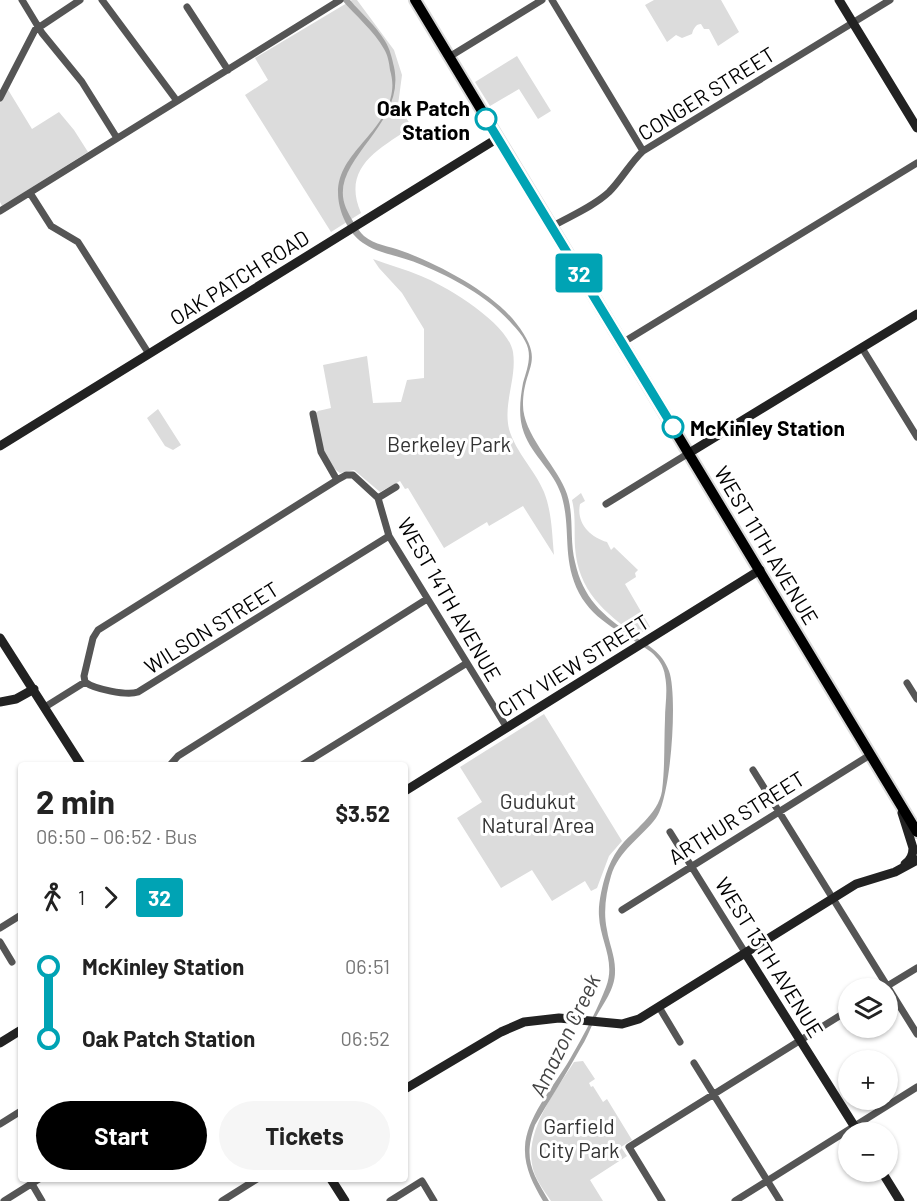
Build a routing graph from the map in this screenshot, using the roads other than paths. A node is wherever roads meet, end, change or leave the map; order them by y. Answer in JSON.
{"nodes":[{"id":1,"x":22,"y":0,"type":"edge"},
{"id":2,"x":80,"y":0,"type":"edge"},
{"id":3,"x":102,"y":0,"type":"edge"},
{"id":4,"x":340,"y":0,"type":"edge"},
{"id":5,"x":415,"y":0,"type":"edge"},
{"id":6,"x":542,"y":0,"type":"edge"},
{"id":7,"x":552,"y":0,"type":"edge"},
{"id":8,"x":839,"y":0,"type":"edge"},
{"id":9,"x":890,"y":0,"type":"edge"},
{"id":10,"x":187,"y":7,"type":"dead end"},
{"id":11,"x":853,"y":23,"type":"junction"},
{"id":12,"x":38,"y":27,"type":"junction"},
{"id":13,"x":449,"y":57,"type":"junction"},
{"id":14,"x":228,"y":70,"type":"junction"},
{"id":15,"x":0,"y":98,"type":"edge"},
{"id":16,"x":177,"y":101,"type":"junction"},
{"id":17,"x":917,"y":128,"type":"edge"},
{"id":18,"x":117,"y":138,"type":"junction"},
{"id":19,"x":498,"y":138,"type":"junction"},
{"id":20,"x":643,"y":151,"type":"junction"},
{"id":21,"x":917,"y":163,"type":"edge"},
{"id":22,"x":30,"y":193,"type":"junction"},
{"id":23,"x":0,"y":211,"type":"edge"},
{"id":24,"x":551,"y":227,"type":"junction"},
{"id":25,"x":917,"y":314,"type":"edge"},
{"id":26,"x":622,"y":343,"type":"junction"},
{"id":27,"x":862,"y":348,"type":"junction"},
{"id":28,"x":149,"y":354,"type":"junction"},
{"id":29,"x":313,"y":414,"type":"dead end"},
{"id":30,"x":917,"y":437,"type":"edge"},
{"id":31,"x":0,"y":446,"type":"edge"},
{"id":32,"x":689,"y":453,"type":"junction"},
{"id":33,"x":337,"y":480,"type":"junction"},
{"id":34,"x":396,"y":487,"type":"dead end"},
{"id":35,"x":378,"y":498,"type":"junction"},
{"id":36,"x":606,"y":504,"type":"dead end"},
{"id":37,"x":389,"y":536,"type":"junction"},
{"id":38,"x":760,"y":570,"type":"junction"},
{"id":39,"x":427,"y":599,"type":"junction"},
{"id":40,"x":0,"y":638,"type":"edge"},
{"id":41,"x":466,"y":663,"type":"junction"},
{"id":42,"x":85,"y":682,"type":"junction"},
{"id":43,"x":906,"y":682,"type":"dead end"},
{"id":44,"x":34,"y":689,"type":"junction"},
{"id":45,"x":917,"y":699,"type":"edge"},
{"id":46,"x":0,"y":702,"type":"edge"},
{"id":47,"x":45,"y":706,"type":"junction"},
{"id":48,"x":507,"y":728,"type":"junction"},
{"id":49,"x":870,"y":755,"type":"junction"},
{"id":50,"x":79,"y":762,"type":"edge"},
{"id":51,"x":173,"y":762,"type":"edge"},
{"id":52,"x":307,"y":762,"type":"edge"},
{"id":53,"x":753,"y":771,"type":"dead end"},
{"id":54,"x":408,"y":789,"type":"edge"},
{"id":55,"x":900,"y":806,"type":"junction"},
{"id":56,"x":779,"y":812,"type":"junction"},
{"id":57,"x":670,"y":832,"type":"dead end"},
{"id":58,"x":917,"y":832,"type":"edge"},
{"id":59,"x":917,"y":860,"type":"edge"},
{"id":60,"x":692,"y":866,"type":"junction"},
{"id":61,"x":890,"y":873,"type":"junction"},
{"id":62,"x":833,"y":899,"type":"junction"},
{"id":63,"x":622,"y":910,"type":"dead end"},
{"id":64,"x":18,"y":917,"type":"edge"},
{"id":65,"x":0,"y":928,"type":"edge"},
{"id":66,"x":0,"y":942,"type":"edge"},
{"id":67,"x":746,"y":954,"type":"junction"},
{"id":68,"x":12,"y":962,"type":"dead end"},
{"id":69,"x":917,"y":968,"type":"edge"},
{"id":70,"x":880,"y":978,"type":"edge"},
{"id":71,"x":898,"y":979,"type":"edge"},
{"id":72,"x":898,"y":1006,"type":"edge"},
{"id":73,"x":658,"y":1007,"type":"junction"},
{"id":74,"x":838,"y":1017,"type":"edge"},
{"id":75,"x":18,"y":1032,"type":"edge"},
{"id":76,"x":917,"y":1034,"type":"edge"},
{"id":77,"x":800,"y":1040,"type":"junction"},
{"id":78,"x":681,"y":1042,"type":"dead end"},
{"id":79,"x":0,"y":1043,"type":"edge"},
{"id":80,"x":694,"y":1063,"type":"dead end"},
{"id":81,"x":408,"y":1087,"type":"edge"},
{"id":82,"x":917,"y":1087,"type":"edge"},
{"id":83,"x":714,"y":1095,"type":"junction"},
{"id":84,"x":18,"y":1113,"type":"edge"},
{"id":85,"x":851,"y":1122,"type":"edge"},
{"id":86,"x":867,"y":1122,"type":"edge"},
{"id":87,"x":0,"y":1124,"type":"edge"},
{"id":88,"x":838,"y":1140,"type":"edge"},
{"id":89,"x":768,"y":1181,"type":"junction"},
{"id":90,"x":35,"y":1182,"type":"edge"},
{"id":91,"x":252,"y":1182,"type":"edge"},
{"id":92,"x":333,"y":1182,"type":"edge"},
{"id":93,"x":888,"y":1182,"type":"edge"},
{"id":94,"x":32,"y":1184,"type":"junction"},
{"id":95,"x":4,"y":1201,"type":"edge"},
{"id":96,"x":42,"y":1201,"type":"edge"},
{"id":97,"x":222,"y":1201,"type":"edge"},
{"id":98,"x":345,"y":1201,"type":"edge"},
{"id":99,"x":390,"y":1201,"type":"edge"},
{"id":100,"x":434,"y":1201,"type":"edge"},
{"id":101,"x":662,"y":1201,"type":"edge"},
{"id":102,"x":735,"y":1201,"type":"edge"},
{"id":103,"x":780,"y":1201,"type":"edge"},
{"id":104,"x":900,"y":1201,"type":"edge"}],
"edges":[{"from":1,"to":12,"type":"street"},
{"from":2,"to":12,"type":"street"},
{"from":3,"to":16,"type":"street"},
{"from":4,"to":14,"type":"street"},
{"from":5,"to":13,"type":"main road","name":"WEST 11TH AVENUE"},
{"from":6,"to":13,"type":"street"},
{"from":7,"to":20,"type":"street"},
{"from":8,"to":11,"type":"street"},
{"from":9,"to":11,"type":"street","name":"CONGER STREET"},
{"from":10,"to":14,"type":"street"},
{"from":11,"to":17,"type":"street"},
{"from":11,"to":20,"type":"street","name":"CONGER STREET"},
{"from":12,"to":15,"type":"street"},
{"from":12,"to":18,"type":"street"},
{"from":13,"to":19,"type":"main road","name":"WEST 11TH AVENUE"},
{"from":14,"to":16,"type":"street"},
{"from":16,"to":18,"type":"street"},
{"from":18,"to":22,"type":"street"},
{"from":19,"to":24,"type":"main road","name":"WEST 11TH AVENUE"},
{"from":19,"to":28,"type":"street","name":"OAK PATCH ROAD"},
{"from":20,"to":24,"type":"street","name":"CONGER STREET"},
{"from":21,"to":26,"type":"street"},
{"from":22,"to":23,"type":"street"},
{"from":22,"to":28,"type":"street"},
{"from":24,"to":26,"type":"main road","name":"WEST 11TH AVENUE"},
{"from":25,"to":27,"type":"street"},
{"from":26,"to":32,"type":"main road","name":"WEST 11TH AVENUE"},
{"from":27,"to":30,"type":"street"},
{"from":27,"to":32,"type":"street"},
{"from":28,"to":31,"type":"street","name":"OAK PATCH ROAD"},
{"from":29,"to":33,"type":"street"},
{"from":32,"to":36,"type":"street"},
{"from":32,"to":38,"type":"main road","name":"WEST 11TH AVENUE"},
{"from":33,"to":35,"type":"street","name":"WEST 14TH AVENUE"},
{"from":33,"to":42,"type":"street"},
{"from":34,"to":35,"type":"street"},
{"from":35,"to":37,"type":"street","name":"WEST 14TH AVENUE"},
{"from":37,"to":39,"type":"street","name":"WEST 14TH AVENUE"},
{"from":37,"to":42,"type":"street","name":"WILSON STREET"},
{"from":38,"to":48,"type":"street","name":"CITY VIEW STREET"},
{"from":38,"to":49,"type":"main road","name":"WEST 11TH AVENUE"},
{"from":39,"to":41,"type":"street","name":"WEST 14TH AVENUE"},
{"from":39,"to":51,"type":"street"},
{"from":40,"to":44,"type":"street"},
{"from":41,"to":48,"type":"street","name":"WEST 14TH AVENUE"},
{"from":41,"to":52,"type":"street"},
{"from":42,"to":47,"type":"street"},
{"from":43,"to":45,"type":"street"},
{"from":44,"to":46,"type":"street"},
{"from":44,"to":47,"type":"street"},
{"from":47,"to":50,"type":"street"},
{"from":48,"to":54,"type":"street","name":"CITY VIEW STREET"},
{"from":49,"to":55,"type":"main road","name":"WEST 11TH AVENUE"},
{"from":49,"to":56,"type":"street","name":"ARTHUR STREET"},
{"from":53,"to":56,"type":"street"},
{"from":55,"to":58,"type":"main road","name":"WEST 11TH AVENUE"},
{"from":55,"to":61,"type":"street"},
{"from":56,"to":60,"type":"street","name":"ARTHUR STREET"},
{"from":56,"to":62,"type":"street"},
{"from":57,"to":60,"type":"street","name":"WEST 13TH AVENUE"},
{"from":59,"to":61,"type":"street"},
{"from":60,"to":63,"type":"street","name":"ARTHUR STREET"},
{"from":60,"to":67,"type":"street","name":"WEST 13TH AVENUE"},
{"from":61,"to":62,"type":"street"},
{"from":62,"to":67,"type":"street"},
{"from":62,"to":70,"type":"street"},
{"from":64,"to":65,"type":"street"},
{"from":66,"to":68,"type":"street"},
{"from":67,"to":73,"type":"street"},
{"from":67,"to":77,"type":"street","name":"WEST 13TH AVENUE"},
{"from":69,"to":71,"type":"street"},
{"from":72,"to":76,"type":"street"},
{"from":73,"to":78,"type":"street"},
{"from":73,"to":81,"type":"street"},
{"from":74,"to":77,"type":"street"},
{"from":75,"to":79,"type":"street"},
{"from":77,"to":83,"type":"street"},
{"from":77,"to":85,"type":"street","name":"WEST 13TH AVENUE"},
{"from":80,"to":83,"type":"street"},
{"from":82,"to":86,"type":"street"},
{"from":83,"to":89,"type":"street"},
{"from":83,"to":101,"type":"street"},
{"from":84,"to":87,"type":"street"},
{"from":88,"to":89,"type":"street"},
{"from":89,"to":102,"type":"street"},
{"from":89,"to":103,"type":"street"},
{"from":90,"to":94,"type":"street"},
{"from":91,"to":97,"type":"street"},
{"from":92,"to":98,"type":"street"},
{"from":93,"to":104,"type":"street"},
{"from":94,"to":95,"type":"street"},
{"from":94,"to":96,"type":"street"},
{"from":99,"to":100,"type":"street"}]}
